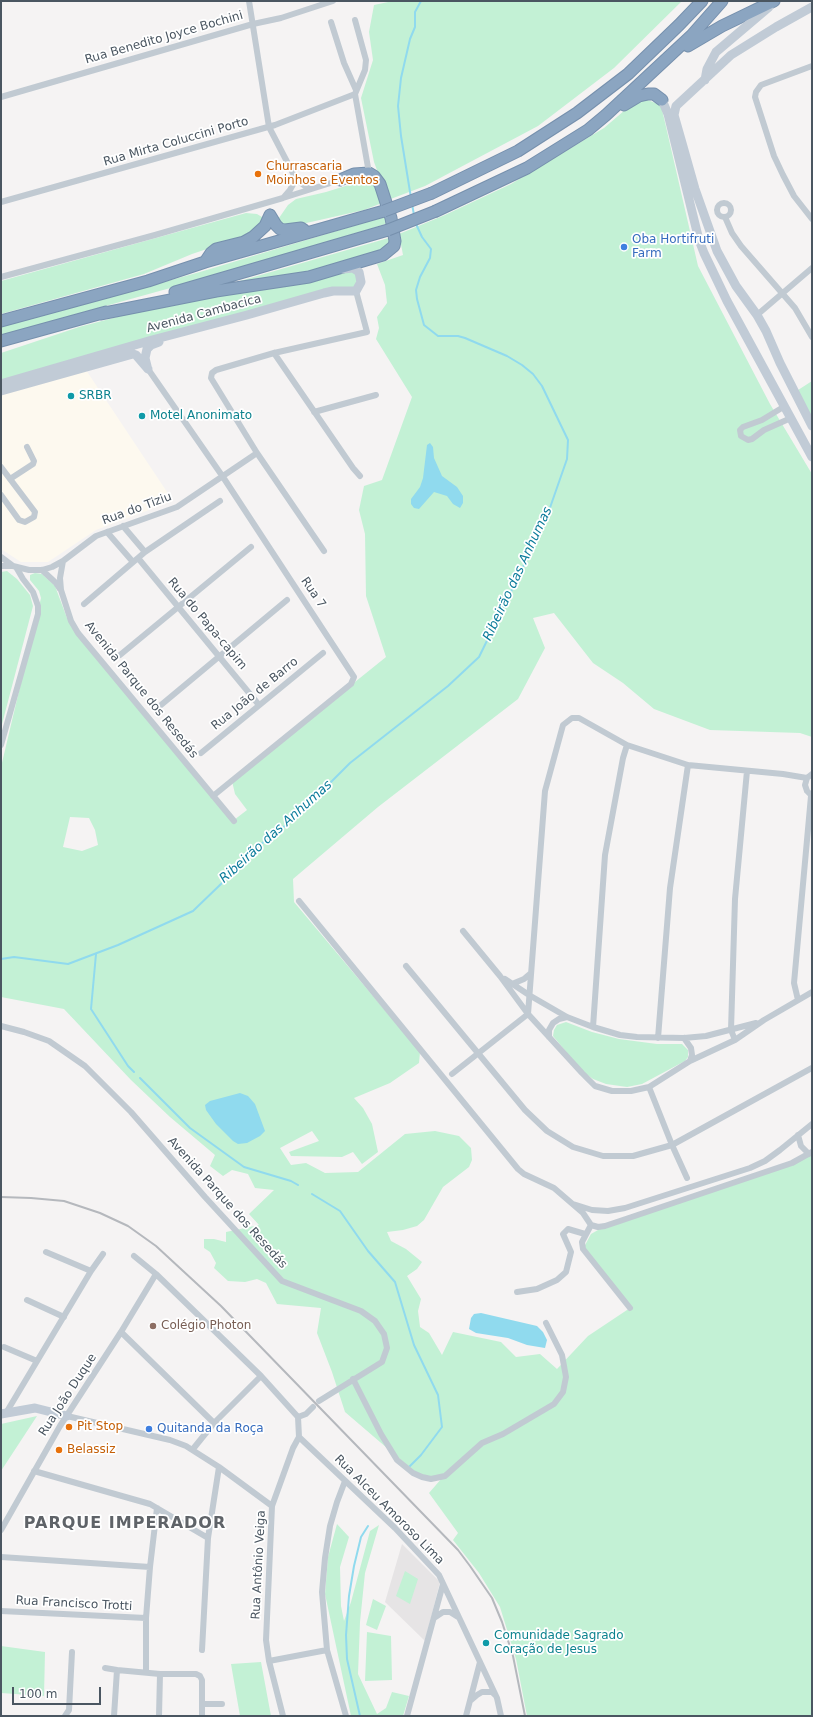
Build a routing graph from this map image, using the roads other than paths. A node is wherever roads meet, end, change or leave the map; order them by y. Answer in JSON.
{"nodes":[{"id":1,"x":249,"y":1,"type":"edge"},
{"id":2,"x":333,"y":1,"type":"edge"},
{"id":3,"x":702,"y":1,"type":"edge"},
{"id":4,"x":722,"y":1,"type":"edge"},
{"id":5,"x":775,"y":1,"type":"edge"},
{"id":6,"x":812,"y":7,"type":"edge"},
{"id":7,"x":354,"y":20,"type":"dead end"},
{"id":8,"x":331,"y":22,"type":"dead end"},
{"id":9,"x":253,"y":24,"type":"junction"},
{"id":10,"x":670,"y":56,"type":"junction"},
{"id":11,"x":812,"y":66,"type":"edge"},
{"id":12,"x":706,"y":80,"type":"junction"},
{"id":13,"x":355,"y":92,"type":"junction"},
{"id":14,"x":1,"y":97,"type":"edge"},
{"id":15,"x":662,"y":100,"type":"junction"},
{"id":16,"x":676,"y":106,"type":"junction"},
{"id":17,"x":606,"y":115,"type":"junction"},
{"id":18,"x":269,"y":127,"type":"junction"},
{"id":19,"x":369,"y":174,"type":"junction"},
{"id":20,"x":296,"y":179,"type":"junction"},
{"id":21,"x":340,"y":180,"type":"joint"},
{"id":22,"x":309,"y":189,"type":"junction"},
{"id":23,"x":283,"y":198,"type":"junction"},
{"id":24,"x":1,"y":202,"type":"edge"},
{"id":25,"x":269,"y":202,"type":"junction"},
{"id":26,"x":270,"y":214,"type":"junction"},
{"id":27,"x":725,"y":217,"type":"dead end"},
{"id":28,"x":812,"y":219,"type":"edge"},
{"id":29,"x":308,"y":232,"type":"junction"},
{"id":30,"x":699,"y":240,"type":"junction"},
{"id":31,"x":205,"y":262,"type":"junction"},
{"id":32,"x":725,"y":267,"type":"junction"},
{"id":33,"x":812,"y":268,"type":"edge"},
{"id":34,"x":321,"y":274,"type":"junction"},
{"id":35,"x":1,"y":277,"type":"edge"},
{"id":36,"x":356,"y":291,"type":"junction"},
{"id":37,"x":784,"y":294,"type":"junction"},
{"id":38,"x":100,"y":314,"type":"junction"},
{"id":39,"x":758,"y":315,"type":"junction"},
{"id":40,"x":1,"y":322,"type":"edge"},
{"id":41,"x":177,"y":334,"type":"junction"},
{"id":42,"x":812,"y":337,"type":"edge"},
{"id":43,"x":1,"y":342,"type":"edge"},
{"id":44,"x":274,"y":353,"type":"junction"},
{"id":45,"x":148,"y":369,"type":"junction"},
{"id":46,"x":1,"y":384,"type":"edge"},
{"id":47,"x":1,"y":391,"type":"edge"},
{"id":48,"x":376,"y":395,"type":"dead end"},
{"id":49,"x":785,"y":406,"type":"junction"},
{"id":50,"x":314,"y":412,"type":"junction"},
{"id":51,"x":791,"y":418,"type":"junction"},
{"id":52,"x":812,"y":426,"type":"edge"},
{"id":53,"x":27,"y":448,"type":"dead end"},
{"id":54,"x":257,"y":453,"type":"junction"},
{"id":55,"x":812,"y":457,"type":"edge"},
{"id":56,"x":1,"y":467,"type":"edge"},
{"id":57,"x":360,"y":476,"type":"dead end"},
{"id":58,"x":222,"y":477,"type":"junction"},
{"id":59,"x":10,"y":479,"type":"junction"},
{"id":60,"x":1,"y":495,"type":"edge"},
{"id":61,"x":220,"y":501,"type":"dead end"},
{"id":62,"x":123,"y":526,"type":"junction"},
{"id":63,"x":107,"y":532,"type":"junction"},
{"id":64,"x":251,"y":547,"type":"dead end"},
{"id":65,"x":324,"y":551,"type":"dead end"},
{"id":66,"x":145,"y":552,"type":"junction"},
{"id":67,"x":1,"y":557,"type":"edge"},
{"id":68,"x":136,"y":560,"type":"junction"},
{"id":69,"x":64,"y":561,"type":"junction"},
{"id":70,"x":1,"y":566,"type":"edge"},
{"id":71,"x":14,"y":567,"type":"junction"},
{"id":72,"x":42,"y":570,"type":"junction"},
{"id":73,"x":61,"y":590,"type":"junction"},
{"id":74,"x":286,"y":600,"type":"dead end"},
{"id":75,"x":84,"y":604,"type":"dead end"},
{"id":76,"x":179,"y":607,"type":"junction"},
{"id":77,"x":323,"y":653,"type":"dead end"},
{"id":78,"x":120,"y":655,"type":"dead end"},
{"id":79,"x":220,"y":656,"type":"junction"},
{"id":80,"x":161,"y":705,"type":"dead end"},
{"id":81,"x":260,"y":705,"type":"junction"},
{"id":82,"x":1,"y":745,"type":"edge"},
{"id":83,"x":627,"y":745,"type":"junction"},
{"id":84,"x":201,"y":753,"type":"dead end"},
{"id":85,"x":688,"y":765,"type":"junction"},
{"id":86,"x":747,"y":771,"type":"junction"},
{"id":87,"x":810,"y":776,"type":"edge"},
{"id":88,"x":213,"y":796,"type":"junction"},
{"id":89,"x":812,"y":796,"type":"edge"},
{"id":90,"x":234,"y":821,"type":"dead end"},
{"id":91,"x":299,"y":901,"type":"dead end"},
{"id":92,"x":462,"y":931,"type":"dead end"},
{"id":93,"x":406,"y":966,"type":"dead end"},
{"id":94,"x":531,"y":973,"type":"junction"},
{"id":95,"x":500,"y":976,"type":"junction"},
{"id":96,"x":512,"y":984,"type":"junction"},
{"id":97,"x":812,"y":992,"type":"edge"},
{"id":98,"x":529,"y":995,"type":"junction"},
{"id":99,"x":798,"y":1000,"type":"junction"},
{"id":100,"x":528,"y":1014,"type":"junction"},
{"id":101,"x":567,"y":1016,"type":"junction"},
{"id":102,"x":761,"y":1022,"type":"junction"},
{"id":103,"x":1,"y":1026,"type":"edge"},
{"id":104,"x":593,"y":1027,"type":"junction"},
{"id":105,"x":730,"y":1030,"type":"junction"},
{"id":106,"x":549,"y":1037,"type":"junction"},
{"id":107,"x":658,"y":1038,"type":"junction"},
{"id":108,"x":684,"y":1038,"type":"junction"},
{"id":109,"x":734,"y":1040,"type":"junction"},
{"id":110,"x":479,"y":1053,"type":"junction"},
{"id":111,"x":690,"y":1061,"type":"junction"},
{"id":112,"x":812,"y":1068,"type":"edge"},
{"id":113,"x":452,"y":1074,"type":"dead end"},
{"id":114,"x":649,"y":1086,"type":"junction"},
{"id":115,"x":812,"y":1124,"type":"edge"},
{"id":116,"x":798,"y":1135,"type":"junction"},
{"id":117,"x":672,"y":1145,"type":"junction"},
{"id":118,"x":810,"y":1153,"type":"edge"},
{"id":119,"x":687,"y":1178,"type":"dead end"},
{"id":120,"x":570,"y":1203,"type":"junction"},
{"id":121,"x":591,"y":1224,"type":"junction"},
{"id":122,"x":585,"y":1234,"type":"junction"},
{"id":123,"x":46,"y":1252,"type":"dead end"},
{"id":124,"x":103,"y":1254,"type":"dead end"},
{"id":125,"x":134,"y":1256,"type":"dead end"},
{"id":126,"x":91,"y":1271,"type":"junction"},
{"id":127,"x":156,"y":1274,"type":"junction"},
{"id":128,"x":517,"y":1292,"type":"dead end"},
{"id":129,"x":27,"y":1300,"type":"dead end"},
{"id":130,"x":630,"y":1308,"type":"dead end"},
{"id":131,"x":64,"y":1317,"type":"junction"},
{"id":132,"x":546,"y":1323,"type":"dead end"},
{"id":133,"x":122,"y":1332,"type":"junction"},
{"id":134,"x":4,"y":1348,"type":"dead end"},
{"id":135,"x":37,"y":1361,"type":"junction"},
{"id":136,"x":261,"y":1376,"type":"junction"},
{"id":137,"x":353,"y":1378,"type":"junction"},
{"id":138,"x":319,"y":1401,"type":"dead end"},
{"id":139,"x":313,"y":1407,"type":"dead end"},
{"id":140,"x":4,"y":1413,"type":"edge"},
{"id":141,"x":67,"y":1416,"type":"junction"},
{"id":142,"x":298,"y":1417,"type":"junction"},
{"id":143,"x":214,"y":1423,"type":"junction"},
{"id":144,"x":299,"y":1437,"type":"junction"},
{"id":145,"x":193,"y":1449,"type":"junction"},
{"id":146,"x":219,"y":1467,"type":"junction"},
{"id":147,"x":34,"y":1471,"type":"junction"},
{"id":148,"x":346,"y":1481,"type":"junction"},
{"id":149,"x":272,"y":1506,"type":"junction"},
{"id":150,"x":156,"y":1508,"type":"junction"},
{"id":151,"x":1,"y":1530,"type":"edge"},
{"id":152,"x":208,"y":1538,"type":"junction"},
{"id":153,"x":1,"y":1557,"type":"edge"},
{"id":154,"x":150,"y":1567,"type":"junction"},
{"id":155,"x":443,"y":1584,"type":"junction"},
{"id":156,"x":1,"y":1611,"type":"edge"},
{"id":157,"x":146,"y":1618,"type":"junction"},
{"id":158,"x":434,"y":1618,"type":"junction"},
{"id":159,"x":460,"y":1620,"type":"junction"},
{"id":160,"x":202,"y":1650,"type":"dead end"},
{"id":161,"x":327,"y":1650,"type":"junction"},
{"id":162,"x":72,"y":1652,"type":"dead end"},
{"id":163,"x":269,"y":1661,"type":"junction"},
{"id":164,"x":480,"y":1662,"type":"junction"},
{"id":165,"x":105,"y":1668,"type":"dead end"},
{"id":166,"x":117,"y":1670,"type":"junction"},
{"id":167,"x":146,"y":1672,"type":"junction"},
{"id":168,"x":160,"y":1674,"type":"junction"},
{"id":169,"x":495,"y":1695,"type":"junction"},
{"id":170,"x":470,"y":1701,"type":"junction"},
{"id":171,"x":202,"y":1704,"type":"junction"},
{"id":172,"x":222,"y":1704,"type":"dead end"},
{"id":173,"x":65,"y":1716,"type":"edge"},
{"id":174,"x":114,"y":1716,"type":"edge"},
{"id":175,"x":159,"y":1716,"type":"edge"},
{"id":176,"x":202,"y":1716,"type":"edge"},
{"id":177,"x":283,"y":1716,"type":"edge"},
{"id":178,"x":346,"y":1716,"type":"edge"},
{"id":179,"x":408,"y":1716,"type":"edge"},
{"id":180,"x":466,"y":1716,"type":"edge"},
{"id":181,"x":501,"y":1716,"type":"edge"}],
"edges":[{"from":1,"to":9,"type":"street"},
{"from":2,"to":9,"type":"street","name":"Rua Benedito Joyce Bochini"},
{"from":3,"to":29,"type":"highway","bridge":true},
{"from":4,"to":10,"type":"highway"},
{"from":5,"to":10,"type":"highway"},
{"from":5,"to":12,"type":"main road"},
{"from":6,"to":12,"type":"main road"},
{"from":7,"to":13,"type":"street"},
{"from":8,"to":13,"type":"street"},
{"from":9,"to":14,"type":"street","name":"Rua Benedito Joyce Bochini"},
{"from":9,"to":18,"type":"street"},
{"from":10,"to":17,"type":"highway"},
{"from":11,"to":28,"type":"street"},
{"from":12,"to":16,"type":"main road"},
{"from":13,"to":18,"type":"street","name":"Rua Mirta Coluccini Porto"},
{"from":13,"to":19,"type":"street"},
{"from":15,"to":16,"type":"main road"},
{"from":15,"to":17,"type":"highway"},
{"from":15,"to":30,"type":"main road"},
{"from":16,"to":32,"type":"main road"},
{"from":17,"to":38,"type":"highway","bridge":true},
{"from":18,"to":20,"type":"street"},
{"from":18,"to":24,"type":"street","name":"Rua Mirta Coluccini Porto"},
{"from":19,"to":21,"type":"highway"},
{"from":19,"to":34,"type":"highway"},
{"from":20,"to":22,"type":"street"},
{"from":20,"to":23,"type":"street"},
{"from":21,"to":22,"type":"street"},
{"from":22,"to":23,"type":"street"},
{"from":23,"to":25,"type":"street"},
{"from":25,"to":26,"type":"street"},
{"from":25,"to":35,"type":"street"},
{"from":26,"to":29,"type":"highway"},
{"from":26,"to":31,"type":"highway"},
{"from":27,"to":37,"type":"street"},
{"from":29,"to":31,"type":"highway"},
{"from":30,"to":32,"type":"main road"},
{"from":30,"to":49,"type":"main road"},
{"from":31,"to":40,"type":"highway"},
{"from":32,"to":39,"type":"main road"},
{"from":33,"to":37,"type":"street"},
{"from":34,"to":36,"type":"main road"},
{"from":34,"to":38,"type":"highway"},
{"from":36,"to":41,"type":"main road","name":"Avenida Cambacica"},
{"from":36,"to":44,"type":"street"},
{"from":37,"to":39,"type":"street"},
{"from":37,"to":42,"type":"street"},
{"from":38,"to":43,"type":"highway"},
{"from":39,"to":52,"type":"main road"},
{"from":41,"to":45,"type":"main road"},
{"from":41,"to":46,"type":"main road","name":"Avenida Cambacica"},
{"from":44,"to":50,"type":"street"},
{"from":44,"to":54,"type":"street"},
{"from":45,"to":47,"type":"main road"},
{"from":45,"to":58,"type":"street","name":"Rua 7"},
{"from":48,"to":50,"type":"street"},
{"from":49,"to":51,"type":"main road"},
{"from":49,"to":51,"type":"street"},
{"from":50,"to":57,"type":"street"},
{"from":51,"to":55,"type":"main road"},
{"from":53,"to":59,"type":"street"},
{"from":54,"to":58,"type":"street","name":"Rua do Tiziu"},
{"from":54,"to":65,"type":"street"},
{"from":56,"to":59,"type":"street"},
{"from":58,"to":62,"type":"street","name":"Rua do Tiziu"},
{"from":58,"to":88,"type":"street","name":"Rua 7"},
{"from":59,"to":60,"type":"street"},
{"from":61,"to":66,"type":"street"},
{"from":62,"to":63,"type":"street","name":"Rua do Tiziu"},
{"from":62,"to":66,"type":"street"},
{"from":63,"to":68,"type":"street","name":"Rua do Papa-capim"},
{"from":63,"to":69,"type":"street","name":"Rua do Tiziu"},
{"from":64,"to":76,"type":"street"},
{"from":66,"to":68,"type":"street"},
{"from":67,"to":71,"type":"street","name":"Rua do Tiziu"},
{"from":68,"to":75,"type":"street"},
{"from":68,"to":76,"type":"street","name":"Rua do Papa-capim"},
{"from":69,"to":72,"type":"street","name":"Rua do Tiziu"},
{"from":69,"to":73,"type":"street","name":"Avenida Parque dos Resedás"},
{"from":70,"to":71,"type":"street"},
{"from":71,"to":72,"type":"street","name":"Rua do Tiziu"},
{"from":71,"to":82,"type":"street"},
{"from":72,"to":73,"type":"street"},
{"from":73,"to":88,"type":"street","name":"Avenida Parque dos Resedás"},
{"from":74,"to":79,"type":"street"},
{"from":76,"to":78,"type":"street"},
{"from":76,"to":79,"type":"street","name":"Rua do Papa-capim"},
{"from":77,"to":81,"type":"street","name":"Rua João de Barro"},
{"from":79,"to":80,"type":"street"},
{"from":79,"to":81,"type":"street","name":"Rua do Papa-capim"},
{"from":81,"to":84,"type":"street","name":"Rua João de Barro"},
{"from":83,"to":85,"type":"street"},
{"from":83,"to":94,"type":"street"},
{"from":83,"to":104,"type":"street"},
{"from":85,"to":86,"type":"street"},
{"from":85,"to":107,"type":"street"},
{"from":86,"to":87,"type":"street"},
{"from":86,"to":105,"type":"street"},
{"from":87,"to":89,"type":"street"},
{"from":88,"to":90,"type":"street","name":"Avenida Parque dos Resedás"},
{"from":89,"to":99,"type":"street"},
{"from":91,"to":120,"type":"street"},
{"from":92,"to":95,"type":"street"},
{"from":93,"to":110,"type":"street"},
{"from":94,"to":96,"type":"street"},
{"from":94,"to":98,"type":"street"},
{"from":95,"to":96,"type":"street"},
{"from":95,"to":100,"type":"street"},
{"from":96,"to":98,"type":"street"},
{"from":97,"to":99,"type":"street"},
{"from":98,"to":100,"type":"street"},
{"from":98,"to":101,"type":"street"},
{"from":99,"to":102,"type":"street"},
{"from":100,"to":106,"type":"street"},
{"from":100,"to":110,"type":"street"},
{"from":101,"to":104,"type":"street"},
{"from":101,"to":106,"type":"street"},
{"from":102,"to":105,"type":"street"},
{"from":102,"to":109,"type":"street"},
{"from":103,"to":137,"type":"street","name":"Avenida Parque dos Resedás"},
{"from":104,"to":107,"type":"street"},
{"from":105,"to":108,"type":"street"},
{"from":105,"to":109,"type":"street"},
{"from":106,"to":114,"type":"street"},
{"from":107,"to":108,"type":"street"},
{"from":108,"to":111,"type":"street"},
{"from":109,"to":111,"type":"street"},
{"from":110,"to":113,"type":"street"},
{"from":110,"to":117,"type":"street"},
{"from":111,"to":114,"type":"street"},
{"from":112,"to":117,"type":"street"},
{"from":114,"to":117,"type":"street"},
{"from":115,"to":116,"type":"street"},
{"from":116,"to":118,"type":"street"},
{"from":116,"to":120,"type":"street"},
{"from":117,"to":119,"type":"street"},
{"from":118,"to":121,"type":"street"},
{"from":120,"to":121,"type":"street"},
{"from":121,"to":122,"type":"street"},
{"from":122,"to":128,"type":"street"},
{"from":122,"to":130,"type":"street"},
{"from":123,"to":126,"type":"street"},
{"from":124,"to":126,"type":"street"},
{"from":125,"to":127,"type":"street"},
{"from":126,"to":131,"type":"street"},
{"from":127,"to":133,"type":"street","name":"Rua João Duque"},
{"from":127,"to":136,"type":"street"},
{"from":129,"to":131,"type":"street"},
{"from":131,"to":135,"type":"street"},
{"from":132,"to":137,"type":"street"},
{"from":133,"to":141,"type":"street","name":"Rua João Duque"},
{"from":133,"to":143,"type":"street"},
{"from":134,"to":135,"type":"street"},
{"from":135,"to":140,"type":"street"},
{"from":136,"to":142,"type":"street"},
{"from":136,"to":143,"type":"street"},
{"from":137,"to":138,"type":"street","name":"Avenida Parque dos Resedás"},
{"from":139,"to":142,"type":"street"},
{"from":140,"to":141,"type":"main road"},
{"from":141,"to":145,"type":"street"},
{"from":141,"to":147,"type":"street","name":"Rua João Duque"},
{"from":142,"to":144,"type":"street","name":"Rua Antônio Veiga"},
{"from":143,"to":145,"type":"street"},
{"from":144,"to":148,"type":"street","name":"Rua Alceu Amoroso Lima"},
{"from":144,"to":149,"type":"street","name":"Rua Antônio Veiga"},
{"from":145,"to":146,"type":"street"},
{"from":146,"to":149,"type":"street"},
{"from":146,"to":152,"type":"street"},
{"from":147,"to":150,"type":"street"},
{"from":147,"to":151,"type":"street","name":"Rua João Duque"},
{"from":148,"to":155,"type":"street","name":"Rua Alceu Amoroso Lima"},
{"from":148,"to":161,"type":"street"},
{"from":149,"to":163,"type":"street","name":"Rua Antônio Veiga"},
{"from":150,"to":152,"type":"street"},
{"from":150,"to":154,"type":"street"},
{"from":152,"to":160,"type":"street"},
{"from":153,"to":154,"type":"street"},
{"from":154,"to":157,"type":"street"},
{"from":155,"to":158,"type":"street"},
{"from":155,"to":159,"type":"street","name":"Rua Alceu Amoroso Lima"},
{"from":156,"to":157,"type":"street","name":"Rua Francisco Trotti"},
{"from":157,"to":167,"type":"street"},
{"from":158,"to":159,"type":"street"},
{"from":158,"to":179,"type":"street"},
{"from":159,"to":164,"type":"street","name":"Rua Alceu Amoroso Lima"},
{"from":161,"to":163,"type":"street"},
{"from":161,"to":178,"type":"street"},
{"from":162,"to":173,"type":"street"},
{"from":163,"to":177,"type":"street","name":"Rua Antônio Veiga"},
{"from":164,"to":169,"type":"street","name":"Rua Alceu Amoroso Lima"},
{"from":164,"to":170,"type":"street"},
{"from":165,"to":166,"type":"street"},
{"from":166,"to":167,"type":"street"},
{"from":166,"to":174,"type":"street"},
{"from":167,"to":168,"type":"street"},
{"from":168,"to":171,"type":"street"},
{"from":168,"to":175,"type":"street"},
{"from":169,"to":170,"type":"street"},
{"from":169,"to":181,"type":"street","name":"Rua Alceu Amoroso Lima"},
{"from":170,"to":180,"type":"street"},
{"from":171,"to":172,"type":"street"},
{"from":171,"to":176,"type":"street"}]}
